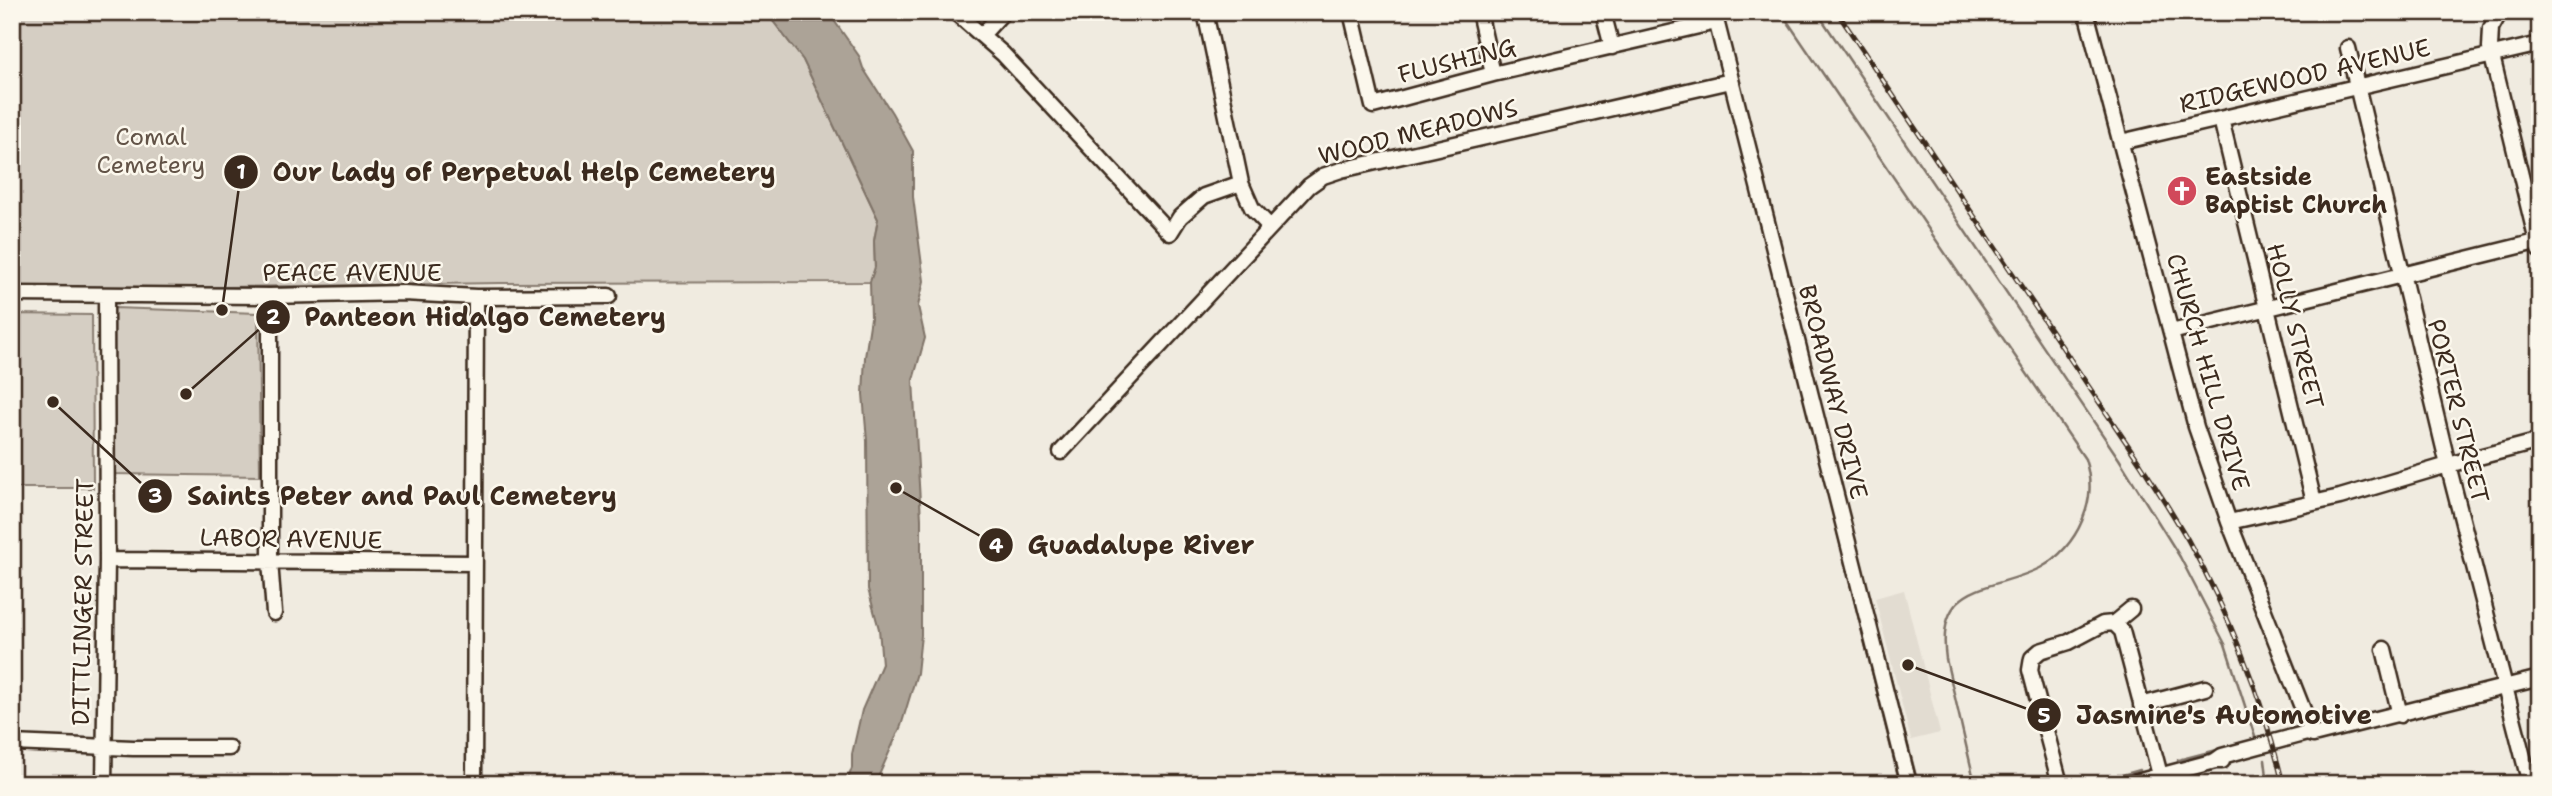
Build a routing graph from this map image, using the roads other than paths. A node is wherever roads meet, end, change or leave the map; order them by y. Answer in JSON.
{"nodes":[{"id":1,"x":955,"y":12,"type":"edge"},
{"id":2,"x":1003,"y":12,"type":"edge"},
{"id":3,"x":1205,"y":12,"type":"edge"},
{"id":4,"x":1351,"y":12,"type":"edge"},
{"id":5,"x":1479,"y":12,"type":"edge"},
{"id":6,"x":1603,"y":12,"type":"edge"},
{"id":7,"x":2086,"y":12,"type":"edge"},
{"id":8,"x":2500,"y":12,"type":"edge"},
{"id":9,"x":1715,"y":17,"type":"edge"},
{"id":10,"x":982,"y":35,"type":"junction"},
{"id":11,"x":2540,"y":44,"type":"edge"},
{"id":12,"x":1612,"y":47,"type":"junction"},
{"id":13,"x":2348,"y":48,"type":"dead end"},
{"id":14,"x":2492,"y":56,"type":"junction"},
{"id":15,"x":1493,"y":74,"type":"junction"},
{"id":16,"x":1731,"y":81,"type":"junction"},
{"id":17,"x":2357,"y":86,"type":"junction"},
{"id":18,"x":2221,"y":120,"type":"junction"},
{"id":19,"x":2120,"y":142,"type":"junction"},
{"id":20,"x":1241,"y":183,"type":"junction"},
{"id":21,"x":1270,"y":227,"type":"junction"},
{"id":22,"x":2539,"y":245,"type":"edge"},
{"id":23,"x":2402,"y":276,"type":"junction"},
{"id":24,"x":12,"y":294,"type":"edge"},
{"id":25,"x":106,"y":295,"type":"junction"},
{"id":26,"x":270,"y":296,"type":"junction"},
{"id":27,"x":609,"y":296,"type":"dead end"},
{"id":28,"x":476,"y":297,"type":"junction"},
{"id":29,"x":2267,"y":307,"type":"junction"},
{"id":30,"x":2171,"y":332,"type":"junction"},
{"id":31,"x":2540,"y":441,"type":"edge"},
{"id":32,"x":1061,"y":452,"type":"dead end"},
{"id":33,"x":2448,"y":465,"type":"junction"},
{"id":34,"x":2315,"y":502,"type":"junction"},
{"id":35,"x":2229,"y":522,"type":"junction"},
{"id":36,"x":107,"y":560,"type":"junction"},
{"id":37,"x":270,"y":561,"type":"junction"},
{"id":38,"x":475,"y":563,"type":"junction"},
{"id":39,"x":2131,"y":609,"type":"dead end"},
{"id":40,"x":274,"y":613,"type":"dead end"},
{"id":41,"x":2114,"y":623,"type":"junction"},
{"id":42,"x":2384,"y":649,"type":"dead end"},
{"id":43,"x":2540,"y":678,"type":"edge"},
{"id":44,"x":2505,"y":687,"type":"junction"},
{"id":45,"x":2205,"y":688,"type":"dead end"},
{"id":46,"x":2141,"y":705,"type":"junction"},
{"id":47,"x":2400,"y":715,"type":"junction"},
{"id":48,"x":2313,"y":735,"type":"junction"},
{"id":49,"x":12,"y":743,"type":"edge"},
{"id":50,"x":104,"y":747,"type":"junction"},
{"id":51,"x":229,"y":748,"type":"dead end"},
{"id":52,"x":2160,"y":775,"type":"junction"},
{"id":53,"x":104,"y":784,"type":"edge"},
{"id":54,"x":474,"y":784,"type":"edge"},
{"id":55,"x":1909,"y":784,"type":"edge"},
{"id":56,"x":2060,"y":784,"type":"edge"},
{"id":57,"x":2129,"y":784,"type":"edge"},
{"id":58,"x":2530,"y":784,"type":"edge"}],
"edges":[{"from":1,"to":10,"type":"street"},
{"from":2,"to":10,"type":"street"},
{"from":3,"to":20,"type":"street"},
{"from":4,"to":15,"type":"street","name":"FLUSHING"},
{"from":5,"to":15,"type":"street"},
{"from":6,"to":12,"type":"street"},
{"from":7,"to":19,"type":"street","name":"CHURCH HILL DRIVE"},
{"from":8,"to":14,"type":"street"},
{"from":9,"to":12,"type":"street","name":"FLUSHING"},
{"from":9,"to":16,"type":"street","name":"BROADWAY DRIVE"},
{"from":10,"to":20,"type":"street"},
{"from":11,"to":14,"type":"street","name":"RIDGEWOOD AVENUE"},
{"from":12,"to":15,"type":"street","name":"FLUSHING"},
{"from":13,"to":17,"type":"street","name":"PORTER STREET"},
{"from":14,"to":17,"type":"street","name":"RIDGEWOOD AVENUE"},
{"from":14,"to":22,"type":"street"},
{"from":16,"to":21,"type":"street","name":"WOOD MEADOWS"},
{"from":16,"to":55,"type":"street","name":"BROADWAY DRIVE"},
{"from":17,"to":18,"type":"street","name":"RIDGEWOOD AVENUE"},
{"from":17,"to":23,"type":"street","name":"PORTER STREET"},
{"from":18,"to":19,"type":"street","name":"RIDGEWOOD AVENUE"},
{"from":18,"to":29,"type":"street","name":"HOLLY STREET"},
{"from":19,"to":30,"type":"street","name":"CHURCH HILL DRIVE"},
{"from":20,"to":21,"type":"street"},
{"from":21,"to":32,"type":"street","name":"WOOD MEADOWS"},
{"from":22,"to":23,"type":"street"},
{"from":23,"to":29,"type":"street"},
{"from":23,"to":33,"type":"street","name":"PORTER STREET"},
{"from":24,"to":25,"type":"street","name":"PEACE AVENUE"},
{"from":25,"to":26,"type":"street","name":"PEACE AVENUE"},
{"from":25,"to":36,"type":"street","name":"DITTLINGER STREET"},
{"from":26,"to":28,"type":"street","name":"PEACE AVENUE"},
{"from":26,"to":37,"type":"street"},
{"from":27,"to":28,"type":"street","name":"PEACE AVENUE"},
{"from":28,"to":38,"type":"street"},
{"from":29,"to":30,"type":"street"},
{"from":29,"to":34,"type":"street","name":"HOLLY STREET"},
{"from":30,"to":35,"type":"street","name":"CHURCH HILL DRIVE"},
{"from":31,"to":33,"type":"street"},
{"from":33,"to":34,"type":"street"},
{"from":33,"to":44,"type":"street","name":"PORTER STREET"},
{"from":34,"to":35,"type":"street"},
{"from":35,"to":48,"type":"street","name":"CHURCH HILL DRIVE"},
{"from":36,"to":37,"type":"street","name":"LABOR AVENUE"},
{"from":36,"to":50,"type":"street","name":"DITTLINGER STREET"},
{"from":37,"to":38,"type":"street","name":"LABOR AVENUE"},
{"from":37,"to":40,"type":"street"},
{"from":38,"to":54,"type":"street"},
{"from":39,"to":41,"type":"street"},
{"from":41,"to":46,"type":"street"},
{"from":41,"to":56,"type":"street"},
{"from":42,"to":47,"type":"street"},
{"from":43,"to":44,"type":"street"},
{"from":44,"to":47,"type":"street"},
{"from":44,"to":58,"type":"street","name":"PORTER STREET"},
{"from":45,"to":46,"type":"street"},
{"from":46,"to":52,"type":"street"},
{"from":47,"to":48,"type":"street"},
{"from":48,"to":52,"type":"street"},
{"from":49,"to":50,"type":"street"},
{"from":50,"to":51,"type":"street"},
{"from":50,"to":53,"type":"street","name":"DITTLINGER STREET"},
{"from":52,"to":57,"type":"street"}]}
